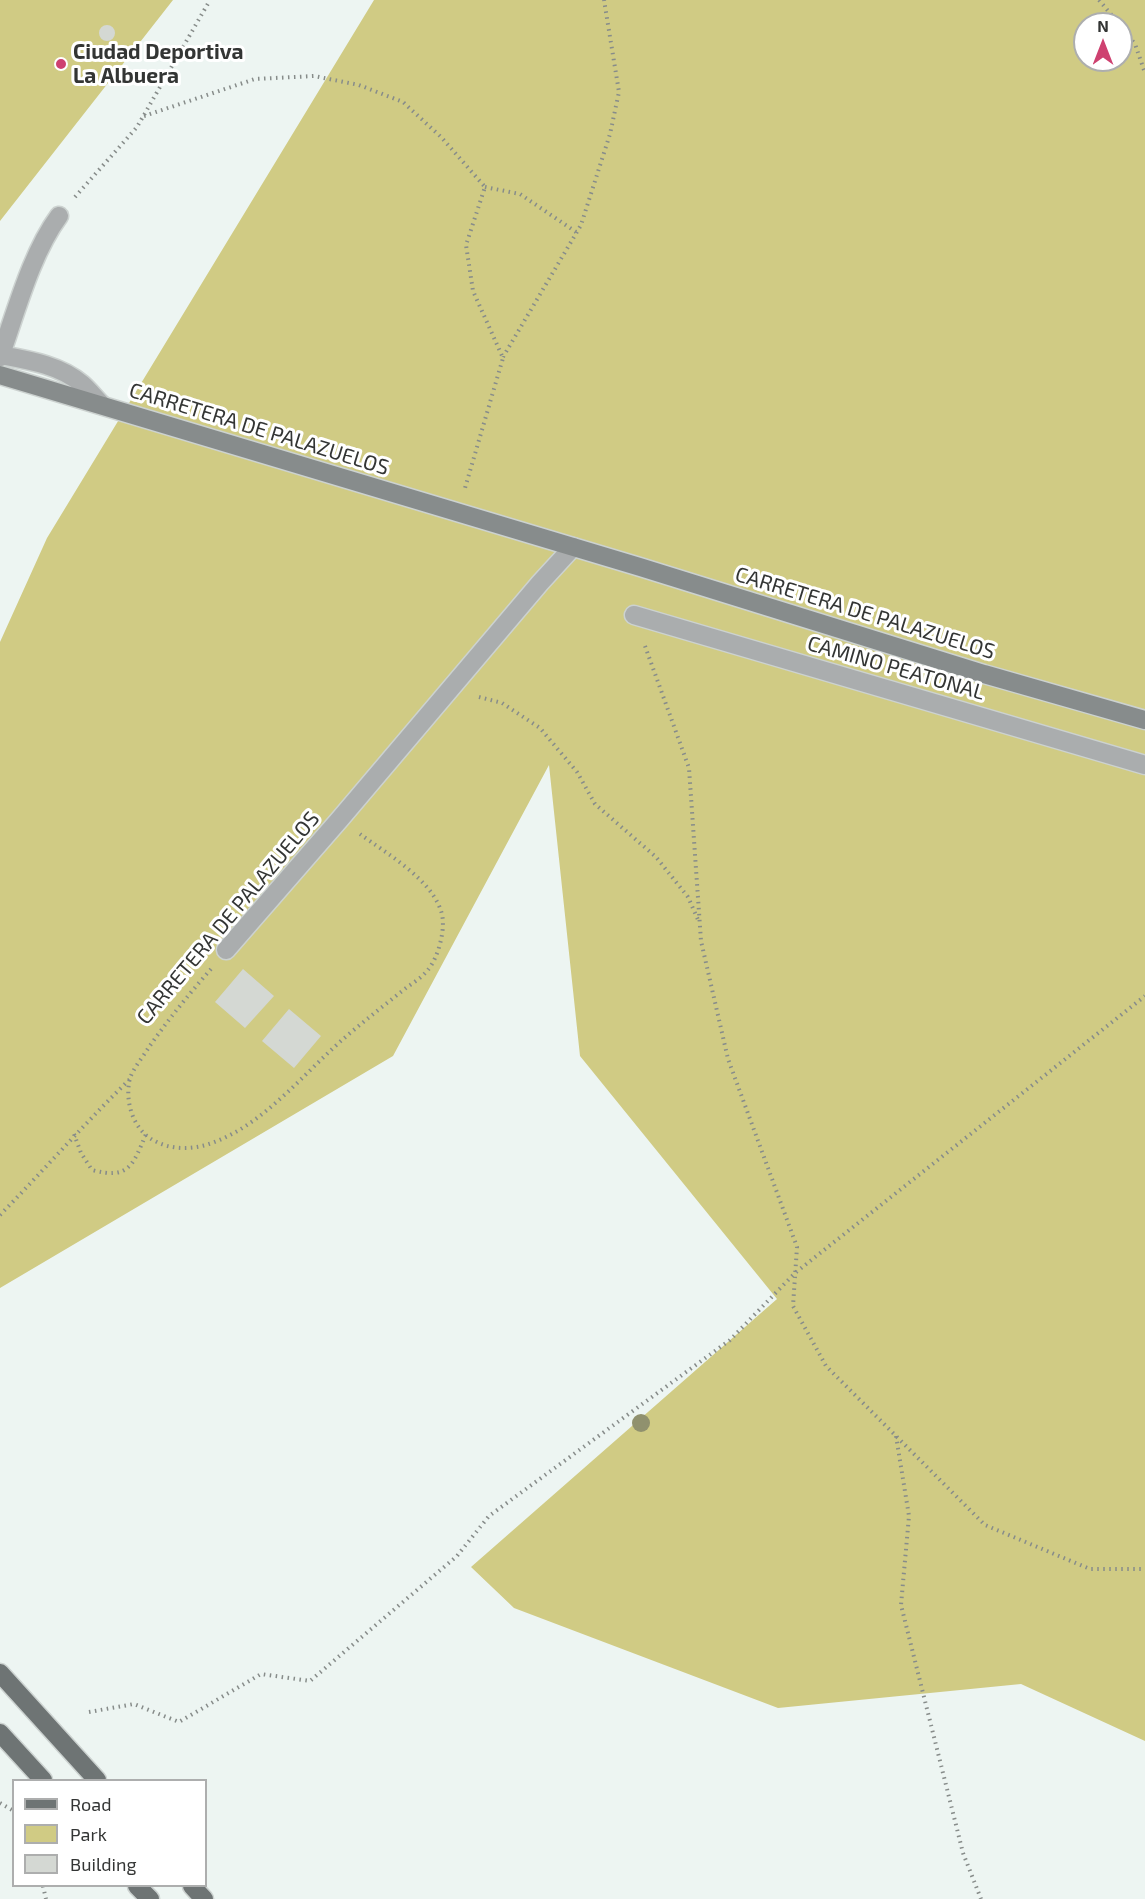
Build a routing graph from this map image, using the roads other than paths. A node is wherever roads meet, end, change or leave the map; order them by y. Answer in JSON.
{"nodes":[{"id":1,"x":59,"y":216,"type":"road end"},
{"id":2,"x":0,"y":356,"type":"edge"},
{"id":3,"x":0,"y":375,"type":"edge"},
{"id":4,"x":102,"y":405,"type":"junction"},
{"id":5,"x":573,"y":547,"type":"junction"},
{"id":6,"x":634,"y":615,"type":"road end"},
{"id":7,"x":1145,"y":720,"type":"edge"},
{"id":8,"x":1145,"y":765,"type":"edge"},
{"id":9,"x":226,"y":950,"type":"road end"},
{"id":10,"x":0,"y":1673,"type":"edge"},
{"id":11,"x":0,"y":1733,"type":"edge"},
{"id":12,"x":42,"y":1779,"type":"edge"},
{"id":13,"x":96,"y":1779,"type":"edge"},
{"id":14,"x":138,"y":1887,"type":"edge"},
{"id":15,"x":193,"y":1887,"type":"edge"},
{"id":16,"x":150,"y":1899,"type":"edge"},
{"id":17,"x":204,"y":1899,"type":"edge"}],
"edges":[{"from":1,"to":2,"type":"street"},
{"from":2,"to":4,"type":"street"},
{"from":3,"to":4,"type":"street","name":"CARRETERA DE PALAZUELOS"},
{"from":4,"to":5,"type":"street","name":"CARRETERA DE PALAZUELOS"},
{"from":5,"to":7,"type":"street","name":"CARRETERA DE PALAZUELOS"},
{"from":5,"to":9,"type":"street","name":"CARRETERA DE PALAZUELOS"},
{"from":6,"to":8,"type":"street","name":"CAMINO PEATONAL"},
{"from":10,"to":13,"type":"main road"},
{"from":11,"to":12,"type":"main road"},
{"from":14,"to":16,"type":"main road"},
{"from":15,"to":17,"type":"main road"}]}
